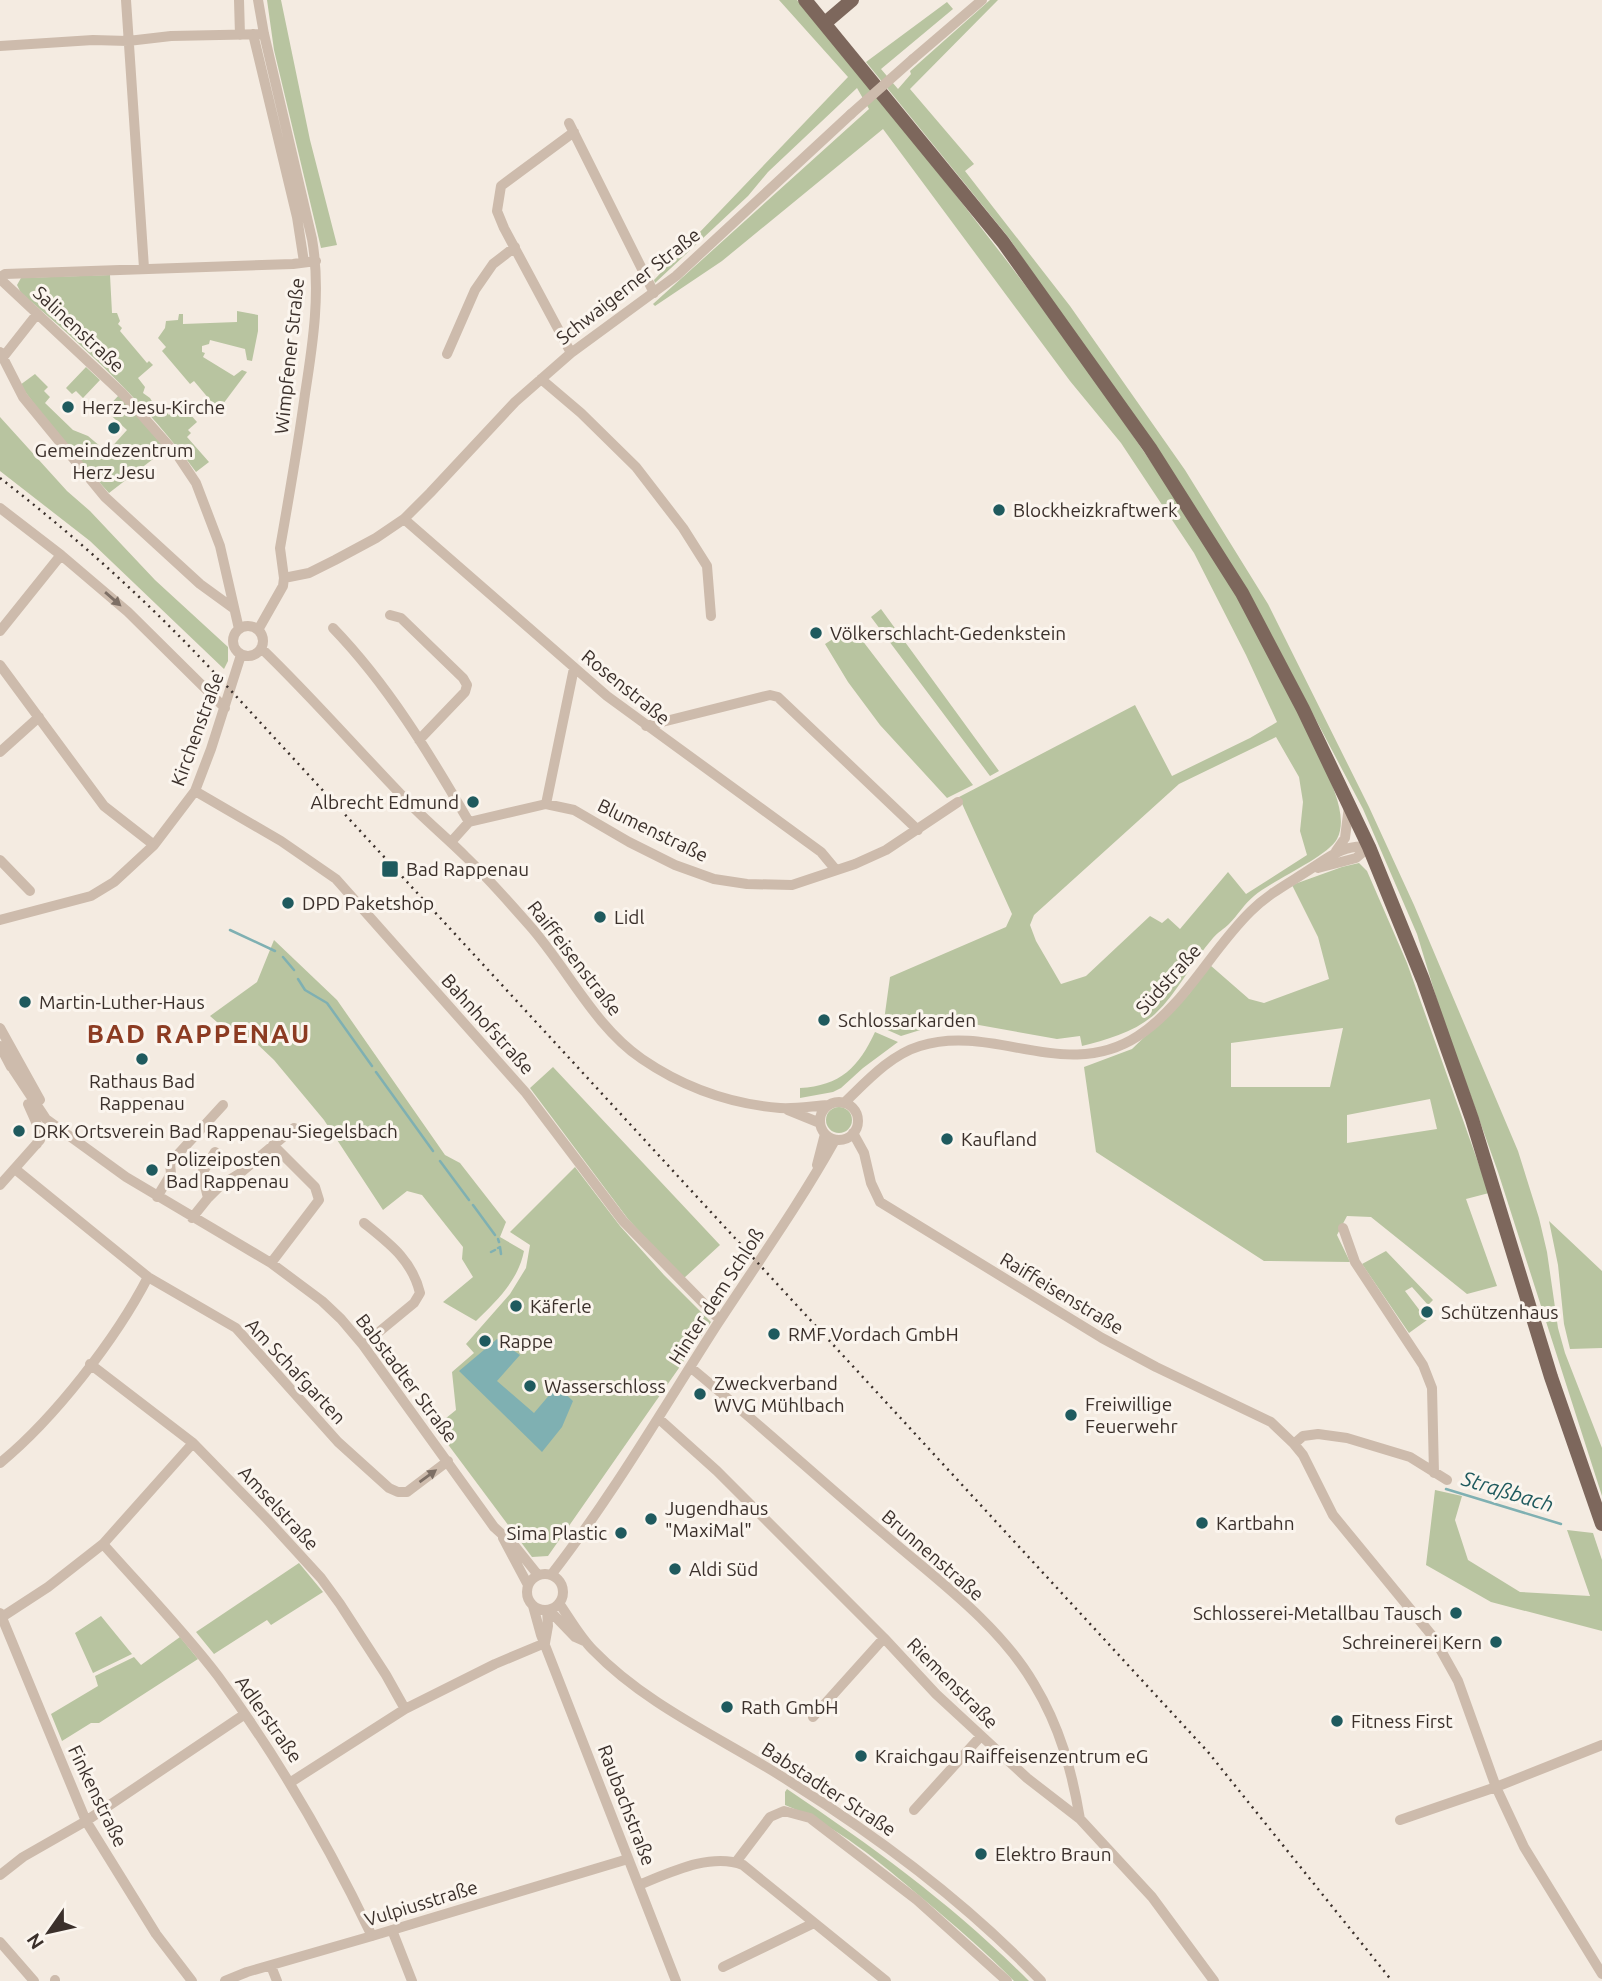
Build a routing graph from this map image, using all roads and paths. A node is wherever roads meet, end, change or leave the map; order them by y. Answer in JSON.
{"nodes":[{"id":1,"x":126,"y":0,"type":"edge"},
{"id":2,"x":239,"y":0,"type":"edge"},
{"id":3,"x":258,"y":0,"type":"edge"},
{"id":4,"x":805,"y":0,"type":"edge"},
{"id":5,"x":852,"y":0,"type":"edge"},
{"id":6,"x":982,"y":0,"type":"edge"},
{"id":7,"x":825,"y":23,"type":"junction"},
{"id":8,"x":240,"y":34,"type":"junction"},
{"id":9,"x":259,"y":34,"type":"junction"},
{"id":10,"x":128,"y":41,"type":"junction"},
{"id":11,"x":0,"y":46,"type":"edge"},
{"id":12,"x":515,"y":247,"type":"junction"},
{"id":13,"x":310,"y":261,"type":"junction"},
{"id":14,"x":144,"y":268,"type":"junction"},
{"id":15,"x":0,"y":278,"type":"edge"},
{"id":16,"x":654,"y":293,"type":"junction"},
{"id":17,"x":37,"y":314,"type":"junction"},
{"id":18,"x":571,"y":353,"type":"junction"},
{"id":19,"x":2,"y":354,"type":"edge"},
{"id":20,"x":447,"y":354,"type":"dead end"},
{"id":21,"x":541,"y":379,"type":"junction"},
{"id":22,"x":0,"y":508,"type":"edge"},
{"id":23,"x":404,"y":519,"type":"junction"},
{"id":24,"x":61,"y":555,"type":"junction"},
{"id":25,"x":284,"y":578,"type":"junction"},
{"id":26,"x":233,"y":608,"type":"junction"},
{"id":27,"x":390,"y":615,"type":"dead end"},
{"id":28,"x":710,"y":616,"type":"dead end"},
{"id":29,"x":333,"y":628,"type":"dead end"},
{"id":30,"x":239,"y":629,"type":"junction"},
{"id":31,"x":258,"y":630,"type":"junction"},
{"id":32,"x":0,"y":631,"type":"edge"},
{"id":33,"x":261,"y":648,"type":"junction"},
{"id":34,"x":242,"y":655,"type":"junction"},
{"id":35,"x":0,"y":665,"type":"edge"},
{"id":36,"x":574,"y":668,"type":"junction"},
{"id":37,"x":225,"y":708,"type":"junction"},
{"id":38,"x":39,"y":717,"type":"junction"},
{"id":39,"x":646,"y":726,"type":"junction"},
{"id":40,"x":419,"y":740,"type":"junction"},
{"id":41,"x":0,"y":751,"type":"edge"},
{"id":42,"x":195,"y":792,"type":"junction"},
{"id":43,"x":957,"y":802,"type":"dead end"},
{"id":44,"x":546,"y":804,"type":"junction"},
{"id":45,"x":1349,"y":806,"type":"junction"},
{"id":46,"x":469,"y":822,"type":"junction"},
{"id":47,"x":918,"y":830,"type":"junction"},
{"id":48,"x":451,"y":842,"type":"junction"},
{"id":49,"x":154,"y":845,"type":"junction"},
{"id":50,"x":1369,"y":847,"type":"junction"},
{"id":51,"x":1336,"y":851,"type":"junction"},
{"id":52,"x":1356,"y":858,"type":"junction"},
{"id":53,"x":0,"y":860,"type":"edge"},
{"id":54,"x":836,"y":870,"type":"junction"},
{"id":55,"x":1378,"y":870,"type":"junction"},
{"id":56,"x":1308,"y":871,"type":"junction"},
{"id":57,"x":30,"y":891,"type":"dead end"},
{"id":58,"x":2,"y":922,"type":"edge"},
{"id":59,"x":0,"y":1028,"type":"edge"},
{"id":60,"x":3,"y":1047,"type":"edge"},
{"id":61,"x":9,"y":1063,"type":"junction"},
{"id":62,"x":872,"y":1077,"type":"junction"},
{"id":63,"x":844,"y":1103,"type":"junction"},
{"id":64,"x":223,"y":1105,"type":"dead end"},
{"id":65,"x":828,"y":1105,"type":"junction"},
{"id":66,"x":782,"y":1108,"type":"junction"},
{"id":67,"x":855,"y":1111,"type":"junction"},
{"id":68,"x":820,"y":1123,"type":"junction"},
{"id":69,"x":53,"y":1124,"type":"junction"},
{"id":70,"x":294,"y":1128,"type":"dead end"},
{"id":71,"x":853,"y":1133,"type":"junction"},
{"id":72,"x":830,"y":1137,"type":"junction"},
{"id":73,"x":37,"y":1144,"type":"junction"},
{"id":74,"x":273,"y":1144,"type":"junction"},
{"id":75,"x":215,"y":1152,"type":"dead end"},
{"id":76,"x":15,"y":1169,"type":"junction"},
{"id":77,"x":0,"y":1185,"type":"edge"},
{"id":78,"x":157,"y":1196,"type":"junction"},
{"id":79,"x":208,"y":1198,"type":"junction"},
{"id":80,"x":192,"y":1218,"type":"junction"},
{"id":81,"x":364,"y":1223,"type":"dead end"},
{"id":82,"x":1343,"y":1228,"type":"dead end"},
{"id":83,"x":271,"y":1263,"type":"junction"},
{"id":84,"x":148,"y":1277,"type":"junction"},
{"id":85,"x":720,"y":1320,"type":"junction"},
{"id":86,"x":363,"y":1345,"type":"junction"},
{"id":87,"x":90,"y":1364,"type":"junction"},
{"id":88,"x":690,"y":1367,"type":"junction"},
{"id":89,"x":658,"y":1418,"type":"junction"},
{"id":90,"x":193,"y":1443,"type":"junction"},
{"id":91,"x":1294,"y":1444,"type":"junction"},
{"id":92,"x":448,"y":1461,"type":"junction"},
{"id":93,"x":0,"y":1463,"type":"edge"},
{"id":94,"x":1434,"y":1473,"type":"junction"},
{"id":95,"x":1447,"y":1479,"type":"dead end"},
{"id":96,"x":1602,"y":1524,"type":"edge"},
{"id":97,"x":502,"y":1536,"type":"junction"},
{"id":98,"x":103,"y":1544,"type":"junction"},
{"id":99,"x":538,"y":1575,"type":"junction"},
{"id":100,"x":551,"y":1575,"type":"junction"},
{"id":101,"x":528,"y":1585,"type":"junction"},
{"id":102,"x":559,"y":1603,"type":"junction"},
{"id":103,"x":533,"y":1606,"type":"junction"},
{"id":104,"x":548,"y":1610,"type":"junction"},
{"id":105,"x":1,"y":1615,"type":"edge"},
{"id":106,"x":884,"y":1638,"type":"junction"},
{"id":107,"x":545,"y":1643,"type":"junction"},
{"id":108,"x":586,"y":1643,"type":"junction"},
{"id":109,"x":405,"y":1709,"type":"junction"},
{"id":110,"x":245,"y":1714,"type":"junction"},
{"id":111,"x":813,"y":1717,"type":"dead end"},
{"id":112,"x":981,"y":1736,"type":"junction"},
{"id":113,"x":1602,"y":1745,"type":"edge"},
{"id":114,"x":291,"y":1782,"type":"junction"},
{"id":115,"x":1496,"y":1787,"type":"junction"},
{"id":116,"x":914,"y":1810,"type":"dead end"},
{"id":117,"x":1080,"y":1819,"type":"junction"},
{"id":118,"x":1399,"y":1820,"type":"dead end"},
{"id":119,"x":86,"y":1821,"type":"junction"},
{"id":120,"x":628,"y":1859,"type":"junction"},
{"id":121,"x":736,"y":1862,"type":"junction"},
{"id":122,"x":0,"y":1875,"type":"edge"},
{"id":123,"x":639,"y":1885,"type":"junction"},
{"id":124,"x":814,"y":1923,"type":"junction"},
{"id":125,"x":392,"y":1930,"type":"junction"},
{"id":126,"x":372,"y":1937,"type":"junction"},
{"id":127,"x":0,"y":1942,"type":"edge"},
{"id":128,"x":271,"y":1966,"type":"junction"},
{"id":129,"x":723,"y":1968,"type":"dead end"},
{"id":130,"x":1602,"y":1974,"type":"edge"},
{"id":131,"x":34,"y":1981,"type":"edge"},
{"id":132,"x":192,"y":1981,"type":"edge"},
{"id":133,"x":225,"y":1981,"type":"edge"},
{"id":134,"x":277,"y":1981,"type":"edge"},
{"id":135,"x":412,"y":1981,"type":"edge"},
{"id":136,"x":676,"y":1981,"type":"edge"},
{"id":137,"x":886,"y":1981,"type":"edge"},
{"id":138,"x":1007,"y":1981,"type":"edge"},
{"id":139,"x":1041,"y":1981,"type":"edge"},
{"id":140,"x":1214,"y":1981,"type":"edge"}],
"edges":[{"from":1,"to":10,"type":"street"},
{"from":2,"to":8,"type":"street"},
{"from":3,"to":9,"type":"street","name":"Wimpfener Straße"},
{"from":4,"to":7,"type":"main road"},
{"from":5,"to":7,"type":"main road"},
{"from":6,"to":16,"type":"street","name":"Schwaigerner Straße","bridge":true},
{"from":7,"to":45,"type":"main road"},
{"from":8,"to":9,"type":"street"},
{"from":8,"to":10,"type":"street"},
{"from":9,"to":13,"type":"street","name":"Wimpfener Straße"},
{"from":10,"to":11,"type":"street"},
{"from":10,"to":14,"type":"street"},
{"from":12,"to":16,"type":"street"},
{"from":12,"to":18,"type":"street"},
{"from":12,"to":20,"type":"street"},
{"from":13,"to":14,"type":"street"},
{"from":13,"to":25,"type":"street","name":"Wimpfener Straße"},
{"from":14,"to":15,"type":"street"},
{"from":15,"to":17,"type":"street","name":"Salinenstraße"},
{"from":16,"to":18,"type":"street","name":"Schwaigerner Straße"},
{"from":17,"to":19,"type":"street"},
{"from":17,"to":26,"type":"street","name":"Salinenstraße"},
{"from":18,"to":21,"type":"street","name":"Schwaigerner Straße"},
{"from":19,"to":26,"type":"street"},
{"from":21,"to":23,"type":"street","name":"Schwaigerner Straße"},
{"from":21,"to":28,"type":"street"},
{"from":22,"to":24,"type":"street"},
{"from":23,"to":25,"type":"street","name":"Schwaigerner Straße"},
{"from":23,"to":36,"type":"street","name":"Rosenstraße"},
{"from":24,"to":32,"type":"street"},
{"from":24,"to":37,"type":"street","one_way":true},
{"from":25,"to":31,"type":"street","name":"Wimpfener Straße"},
{"from":26,"to":30,"type":"street","name":"Salinenstraße"},
{"from":27,"to":40,"type":"street"},
{"from":29,"to":40,"type":"street"},
{"from":30,"to":31,"type":"street"},
{"from":30,"to":34,"type":"street"},
{"from":31,"to":33,"type":"street"},
{"from":33,"to":34,"type":"street"},
{"from":33,"to":48,"type":"street","name":"Raiffeisenstraße"},
{"from":34,"to":37,"type":"street","name":"Kirchenstraße"},
{"from":35,"to":38,"type":"street"},
{"from":36,"to":39,"type":"street","name":"Rosenstraße"},
{"from":36,"to":44,"type":"street"},
{"from":37,"to":42,"type":"street","name":"Kirchenstraße"},
{"from":38,"to":41,"type":"street"},
{"from":38,"to":49,"type":"street"},
{"from":39,"to":47,"type":"street"},
{"from":39,"to":54,"type":"street","name":"Rosenstraße"},
{"from":40,"to":46,"type":"street"},
{"from":42,"to":49,"type":"street","name":"Kirchenstraße"},
{"from":42,"to":85,"type":"street","name":"Bahnhofstraße"},
{"from":43,"to":47,"type":"street","name":"Blumenstraße"},
{"from":44,"to":46,"type":"street","name":"Blumenstraße"},
{"from":44,"to":54,"type":"street","name":"Blumenstraße"},
{"from":45,"to":50,"type":"main road"},
{"from":45,"to":51,"type":"street"},
{"from":46,"to":48,"type":"street"},
{"from":47,"to":54,"type":"street","name":"Blumenstraße"},
{"from":48,"to":66,"type":"street","name":"Raiffeisenstraße"},
{"from":49,"to":58,"type":"street","name":"Kirchenstraße"},
{"from":50,"to":51,"type":"street","name":"Südstraße"},
{"from":50,"to":52,"type":"street","name":"Südstraße"},
{"from":50,"to":55,"type":"main road"},
{"from":51,"to":56,"type":"street","name":"Südstraße"},
{"from":52,"to":55,"type":"street"},
{"from":52,"to":56,"type":"street","name":"Südstraße"},
{"from":53,"to":57,"type":"street"},
{"from":55,"to":96,"type":"main road"},
{"from":56,"to":62,"type":"street","name":"Südstraße"},
{"from":59,"to":60,"type":"street"},
{"from":60,"to":61,"type":"street"},
{"from":60,"to":69,"type":"street"},
{"from":61,"to":69,"type":"street"},
{"from":61,"to":73,"type":"street"},
{"from":62,"to":63,"type":"street","name":"Südstraße"},
{"from":62,"to":67,"type":"street","name":"Südstraße"},
{"from":63,"to":65,"type":"street","name":"Raiffeisenstraße"},
{"from":63,"to":67,"type":"street"},
{"from":64,"to":78,"type":"street"},
{"from":65,"to":66,"type":"street","name":"Raiffeisenstraße"},
{"from":65,"to":68,"type":"street"},
{"from":66,"to":68,"type":"street","name":"Raiffeisenstraße"},
{"from":67,"to":71,"type":"street","name":"Raiffeisenstraße"},
{"from":68,"to":72,"type":"street"},
{"from":69,"to":73,"type":"street"},
{"from":69,"to":78,"type":"street","name":"Babstadter Straße"},
{"from":70,"to":74,"type":"street"},
{"from":71,"to":72,"type":"street"},
{"from":71,"to":91,"type":"street","name":"Raiffeisenstraße"},
{"from":72,"to":85,"type":"street","name":"Hinter dem Schloß"},
{"from":73,"to":76,"type":"street"},
{"from":74,"to":79,"type":"street"},
{"from":74,"to":83,"type":"street"},
{"from":75,"to":79,"type":"street"},
{"from":76,"to":77,"type":"street"},
{"from":76,"to":84,"type":"street","name":"Am Schafgarten"},
{"from":78,"to":80,"type":"street","name":"Babstadter Straße"},
{"from":79,"to":80,"type":"street"},
{"from":80,"to":83,"type":"street","name":"Babstadter Straße"},
{"from":81,"to":86,"type":"street"},
{"from":82,"to":94,"type":"street"},
{"from":83,"to":86,"type":"street","name":"Babstadter Straße"},
{"from":84,"to":87,"type":"street"},
{"from":84,"to":92,"type":"street","name":"Am Schafgarten","one_way":true},
{"from":85,"to":88,"type":"street","name":"Hinter dem Schloß"},
{"from":86,"to":92,"type":"street","name":"Babstadter Straße"},
{"from":87,"to":90,"type":"street","name":"Amselstraße"},
{"from":87,"to":93,"type":"street"},
{"from":88,"to":89,"type":"street","name":"Hinter dem Schloß"},
{"from":88,"to":117,"type":"street","name":"Brunnenstraße"},
{"from":89,"to":100,"type":"street","name":"Hinter dem Schloß"},
{"from":89,"to":106,"type":"street","name":"Riemenstraße"},
{"from":90,"to":98,"type":"street"},
{"from":90,"to":109,"type":"street","name":"Amselstraße"},
{"from":91,"to":94,"type":"street"},
{"from":91,"to":115,"type":"street","name":"Raiffeisenstraße"},
{"from":92,"to":97,"type":"street","name":"Babstadter Straße"},
{"from":94,"to":95,"type":"street"},
{"from":97,"to":99,"type":"street","name":"Babstadter Straße"},
{"from":97,"to":101,"type":"street","name":"Babstadter Straße"},
{"from":98,"to":105,"type":"street"},
{"from":98,"to":110,"type":"street","name":"Adlerstraße"},
{"from":99,"to":100,"type":"street"},
{"from":99,"to":101,"type":"street"},
{"from":100,"to":102,"type":"street","name":"Babstadter Straße"},
{"from":101,"to":103,"type":"street","name":"Babstadter Straße"},
{"from":102,"to":104,"type":"street"},
{"from":102,"to":108,"type":"street","name":"Babstadter Straße"},
{"from":103,"to":104,"type":"street"},
{"from":103,"to":107,"type":"street","name":"Raubachstraße"},
{"from":104,"to":107,"type":"street","name":"Raubachstraße"},
{"from":104,"to":108,"type":"street","name":"Babstadter Straße"},
{"from":105,"to":119,"type":"street","name":"Finkenstraße"},
{"from":106,"to":111,"type":"street"},
{"from":106,"to":112,"type":"street","name":"Riemenstraße"},
{"from":107,"to":109,"type":"street"},
{"from":107,"to":120,"type":"street","name":"Raubachstraße"},
{"from":108,"to":139,"type":"street","name":"Babstadter Straße"},
{"from":109,"to":114,"type":"street"},
{"from":110,"to":114,"type":"street","name":"Adlerstraße"},
{"from":110,"to":119,"type":"street"},
{"from":112,"to":116,"type":"street"},
{"from":112,"to":117,"type":"street","name":"Riemenstraße"},
{"from":113,"to":115,"type":"street"},
{"from":114,"to":126,"type":"street","name":"Adlerstraße"},
{"from":115,"to":118,"type":"street"},
{"from":115,"to":130,"type":"street","name":"Raiffeisenstraße"},
{"from":117,"to":140,"type":"street","name":"Riemenstraße"},
{"from":119,"to":122,"type":"street"},
{"from":119,"to":132,"type":"street","name":"Finkenstraße"},
{"from":120,"to":123,"type":"street","name":"Raubachstraße"},
{"from":120,"to":125,"type":"street","name":"Vulpiusstraße"},
{"from":121,"to":123,"type":"street"},
{"from":121,"to":124,"type":"street"},
{"from":121,"to":138,"type":"street"},
{"from":123,"to":136,"type":"street","name":"Raubachstraße"},
{"from":124,"to":129,"type":"street"},
{"from":124,"to":137,"type":"street"},
{"from":125,"to":126,"type":"street","name":"Vulpiusstraße"},
{"from":125,"to":135,"type":"street"},
{"from":126,"to":128,"type":"street","name":"Vulpiusstraße"},
{"from":127,"to":131,"type":"street"},
{"from":128,"to":133,"type":"street","name":"Vulpiusstraße"},
{"from":128,"to":134,"type":"street"}]}
